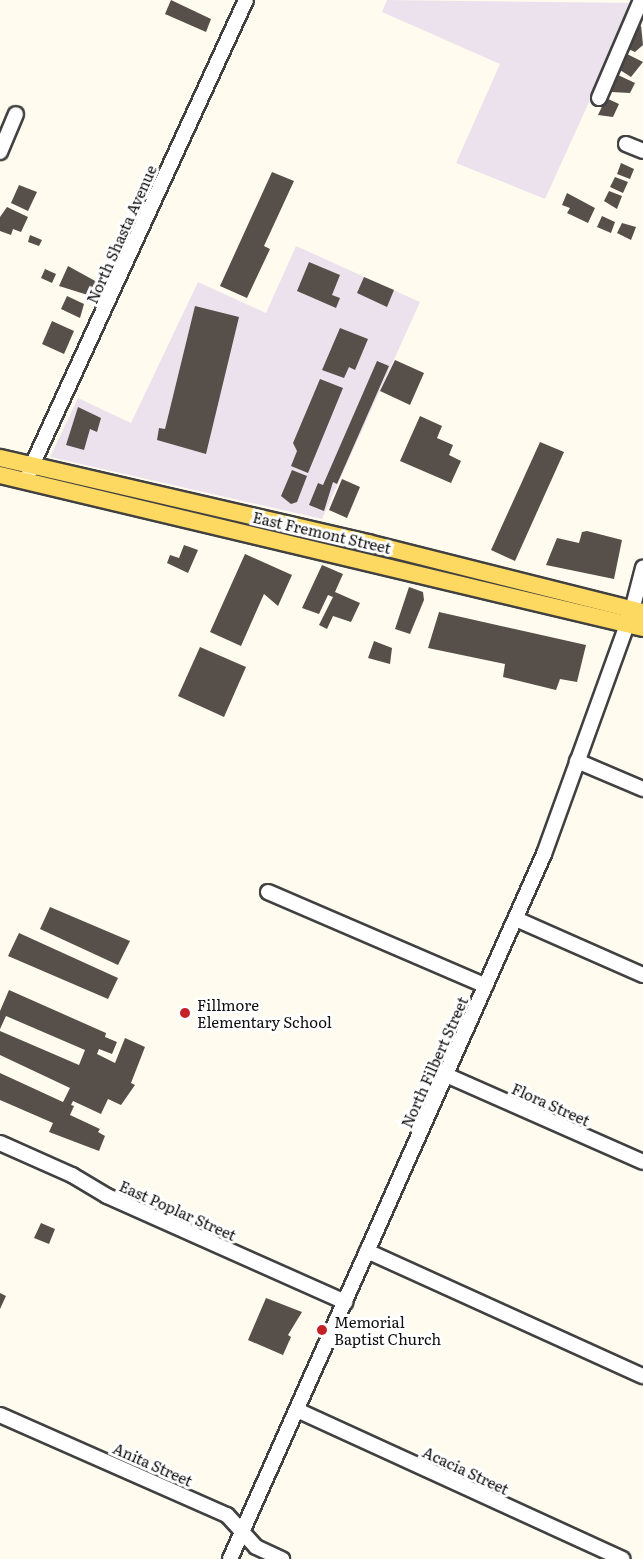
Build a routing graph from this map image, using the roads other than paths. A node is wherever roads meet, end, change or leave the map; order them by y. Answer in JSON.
{"nodes":[{"id":1,"x":246,"y":0,"type":"edge"},
{"id":2,"x":641,"y":0,"type":"edge"},
{"id":3,"x":599,"y":98,"type":"dead end"},
{"id":4,"x":16,"y":114,"type":"dead end"},
{"id":5,"x":626,"y":144,"type":"dead end"},
{"id":6,"x":643,"y":151,"type":"edge"},
{"id":7,"x":0,"y":152,"type":"edge"},
{"id":8,"x":0,"y":458,"type":"edge"},
{"id":9,"x":32,"y":465,"type":"junction"},
{"id":10,"x":0,"y":475,"type":"edge"},
{"id":11,"x":24,"y":481,"type":"junction"},
{"id":12,"x":643,"y":568,"type":"edge"},
{"id":13,"x":636,"y":618,"type":"edge"},
{"id":14,"x":577,"y":761,"type":"junction"},
{"id":15,"x":643,"y":789,"type":"edge"},
{"id":16,"x":268,"y":892,"type":"dead end"},
{"id":17,"x":516,"y":919,"type":"junction"},
{"id":18,"x":643,"y":975,"type":"edge"},
{"id":19,"x":486,"y":986,"type":"junction"},
{"id":20,"x":446,"y":1075,"type":"junction"},
{"id":21,"x":0,"y":1143,"type":"edge"},
{"id":22,"x":643,"y":1162,"type":"edge"},
{"id":23,"x":367,"y":1251,"type":"junction"},
{"id":24,"x":345,"y":1302,"type":"junction"},
{"id":25,"x":643,"y":1376,"type":"edge"},
{"id":26,"x":297,"y":1410,"type":"junction"},
{"id":27,"x":0,"y":1415,"type":"edge"},
{"id":28,"x":242,"y":1532,"type":"junction"},
{"id":29,"x":230,"y":1559,"type":"edge"},
{"id":30,"x":282,"y":1559,"type":"edge"},
{"id":31,"x":622,"y":1559,"type":"edge"}],
"edges":[{"from":1,"to":9,"type":"street","name":"North Shasta Avenue"},
{"from":2,"to":3,"type":"street"},
{"from":4,"to":7,"type":"street"},
{"from":5,"to":6,"type":"street"},
{"from":8,"to":9,"type":"main road","name":"East Fremont Street"},
{"from":9,"to":11,"type":"street","name":"North Shasta Avenue"},
{"from":9,"to":13,"type":"main road","name":"East Fremont Street"},
{"from":10,"to":11,"type":"main road","name":"East Fremont Street"},
{"from":11,"to":13,"type":"main road","name":"East Fremont Street"},
{"from":12,"to":13,"type":"street","name":"North Filbert Street"},
{"from":13,"to":14,"type":"street","name":"North Filbert Street"},
{"from":14,"to":15,"type":"street"},
{"from":14,"to":17,"type":"street","name":"North Filbert Street"},
{"from":16,"to":19,"type":"street"},
{"from":17,"to":18,"type":"street"},
{"from":17,"to":19,"type":"street","name":"North Filbert Street"},
{"from":19,"to":20,"type":"street","name":"North Filbert Street"},
{"from":20,"to":22,"type":"street","name":"Flora Street"},
{"from":20,"to":23,"type":"street","name":"North Filbert Street"},
{"from":21,"to":24,"type":"street","name":"East Poplar Street"},
{"from":23,"to":24,"type":"street","name":"North Filbert Street"},
{"from":23,"to":25,"type":"street"},
{"from":24,"to":26,"type":"street","name":"North Filbert Street"},
{"from":26,"to":28,"type":"street","name":"North Filbert Street"},
{"from":26,"to":31,"type":"street","name":"Acacia Street"},
{"from":27,"to":28,"type":"street","name":"Anita Street"},
{"from":28,"to":29,"type":"street","name":"North Filbert Street"},
{"from":28,"to":30,"type":"street","name":"Anita Street"}]}
